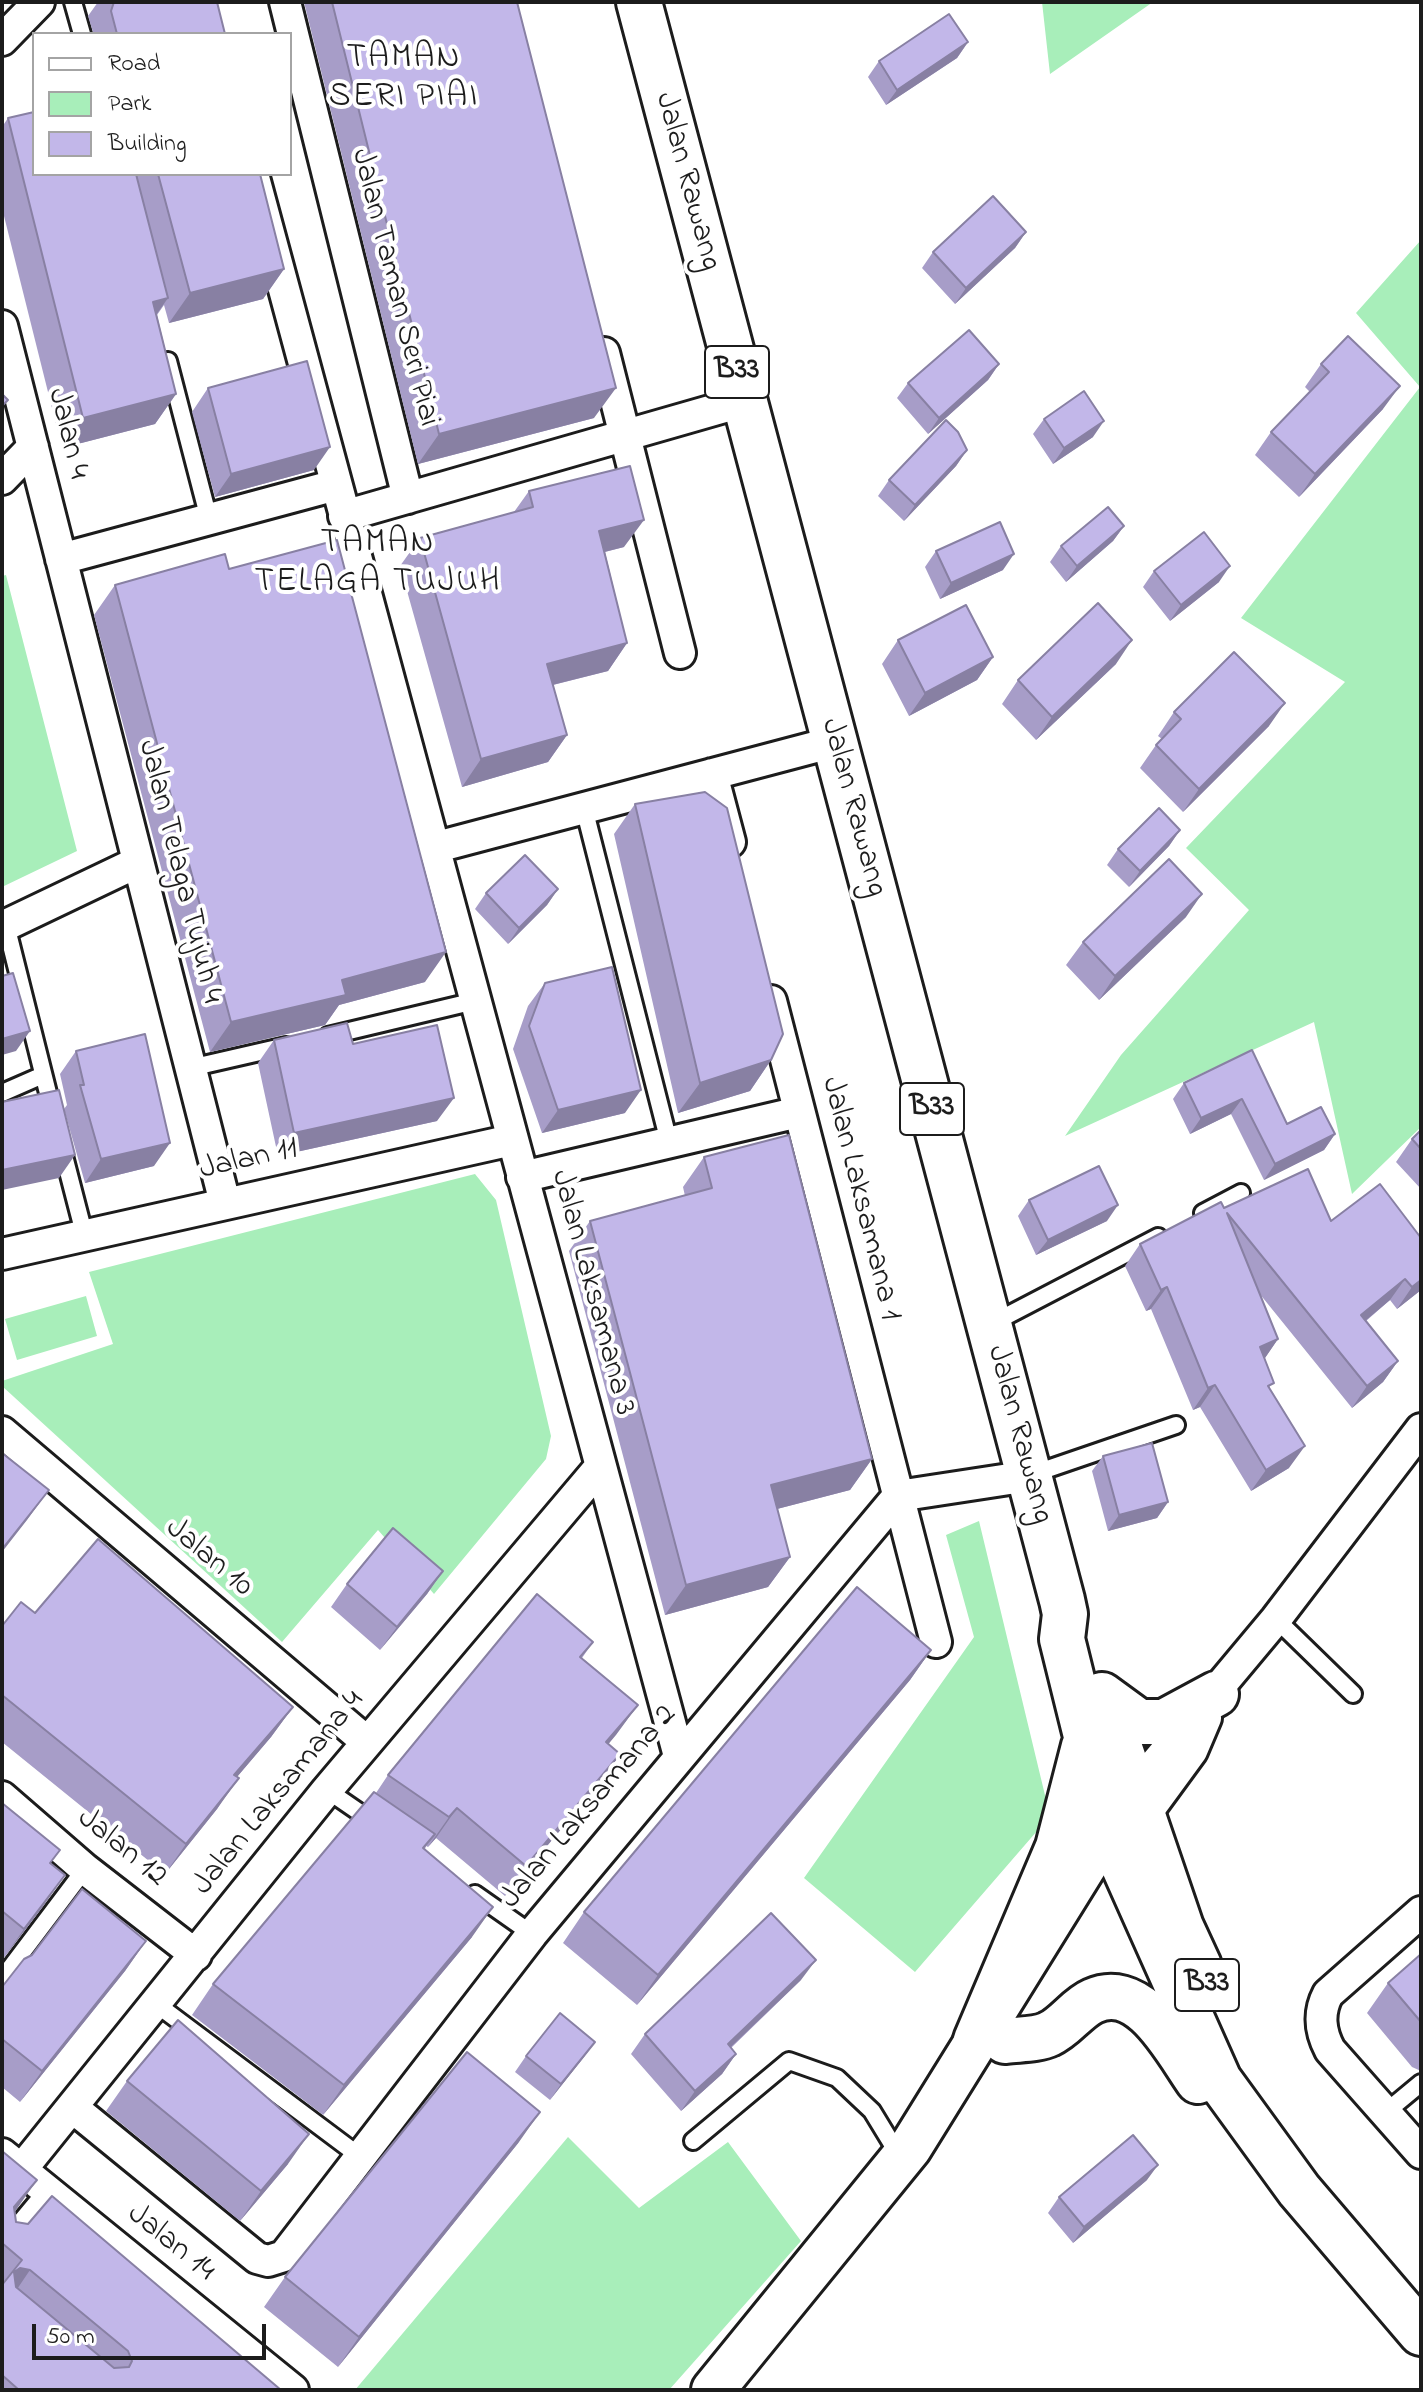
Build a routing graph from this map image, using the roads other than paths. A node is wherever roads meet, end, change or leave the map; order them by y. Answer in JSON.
{"nodes":[{"id":1,"x":39,"y":2,"type":"edge"},
{"id":2,"x":73,"y":2,"type":"edge"},
{"id":3,"x":285,"y":2,"type":"edge"},
{"id":4,"x":639,"y":2,"type":"edge"},
{"id":5,"x":81,"y":32,"type":"edge"},
{"id":6,"x":2,"y":40,"type":"edge"},
{"id":7,"x":254,"y":176,"type":"edge"},
{"id":8,"x":2,"y":326,"type":"edge"},
{"id":9,"x":597,"y":327,"type":"edge"},
{"id":10,"x":162,"y":339,"type":"edge"},
{"id":11,"x":745,"y":401,"type":"junction"},
{"id":12,"x":625,"y":436,"type":"junction"},
{"id":13,"x":33,"y":447,"type":"junction"},
{"id":14,"x":2,"y":479,"type":"edge"},
{"id":15,"x":336,"y":485,"type":"junction"},
{"id":16,"x":408,"y":498,"type":"junction"},
{"id":17,"x":344,"y":516,"type":"junction"},
{"id":18,"x":209,"y":519,"type":"junction"},
{"id":19,"x":61,"y":559,"type":"junction"},
{"id":20,"x":680,"y":653,"type":"dead end"},
{"id":21,"x":834,"y":742,"type":"junction"},
{"id":22,"x":712,"y":774,"type":"junction"},
{"id":23,"x":584,"y":808,"type":"junction"},
{"id":24,"x":433,"y":848,"type":"junction"},
{"id":25,"x":138,"y":862,"type":"junction"},
{"id":26,"x":736,"y":866,"type":"edge"},
{"id":27,"x":4,"y":926,"type":"edge"},
{"id":28,"x":764,"y":974,"type":"edge"},
{"id":29,"x":475,"y":1001,"type":"junction"},
{"id":30,"x":190,"y":1068,"type":"junction"},
{"id":31,"x":43,"y":1075,"type":"junction"},
{"id":32,"x":2,"y":1093,"type":"edge"},
{"id":33,"x":799,"y":1112,"type":"junction"},
{"id":34,"x":512,"y":1140,"type":"junction"},
{"id":35,"x":669,"y":1142,"type":"junction"},
{"id":36,"x":522,"y":1177,"type":"junction"},
{"id":37,"x":1241,"y":1193,"type":"dead end"},
{"id":38,"x":225,"y":1203,"type":"junction"},
{"id":39,"x":85,"y":1237,"type":"junction"},
{"id":40,"x":2,"y":1254,"type":"edge"},
{"id":41,"x":989,"y":1325,"type":"junction"},
{"id":42,"x":1176,"y":1425,"type":"dead end"},
{"id":43,"x":1421,"y":1429,"type":"edge"},
{"id":44,"x":2,"y":1432,"type":"edge"},
{"id":45,"x":600,"y":1467,"type":"junction"},
{"id":46,"x":1029,"y":1476,"type":"junction"},
{"id":47,"x":898,"y":1496,"type":"junction"},
{"id":48,"x":1065,"y":1614,"type":"junction"},
{"id":49,"x":1276,"y":1619,"type":"junction"},
{"id":50,"x":936,"y":1642,"type":"dead end"},
{"id":51,"x":1216,"y":1694,"type":"junction"},
{"id":52,"x":1353,"y":1694,"type":"dead end"},
{"id":53,"x":1102,"y":1695,"type":"junction"},
{"id":54,"x":1086,"y":1738,"type":"junction"},
{"id":55,"x":367,"y":1742,"type":"junction"},
{"id":56,"x":679,"y":1756,"type":"junction"},
{"id":57,"x":327,"y":1790,"type":"junction"},
{"id":58,"x":2,"y":1797,"type":"edge"},
{"id":59,"x":1126,"y":1822,"type":"junction"},
{"id":60,"x":391,"y":1835,"type":"edge"},
{"id":61,"x":85,"y":1869,"type":"junction"},
{"id":62,"x":455,"y":1880,"type":"edge"},
{"id":63,"x":1421,"y":1912,"type":"edge"},
{"id":64,"x":532,"y":1934,"type":"junction"},
{"id":65,"x":196,"y":1955,"type":"junction"},
{"id":66,"x":2,"y":1979,"type":"edge"},
{"id":67,"x":155,"y":2003,"type":"junction"},
{"id":68,"x":991,"y":2040,"type":"junction"},
{"id":69,"x":1421,"y":2083,"type":"edge"},
{"id":70,"x":72,"y":2107,"type":"junction"},
{"id":71,"x":1386,"y":2112,"type":"junction"},
{"id":72,"x":693,"y":2141,"type":"dead end"},
{"id":73,"x":1269,"y":2151,"type":"junction"},
{"id":74,"x":1421,"y":2153,"type":"edge"},
{"id":75,"x":906,"y":2154,"type":"junction"},
{"id":76,"x":362,"y":2158,"type":"junction"},
{"id":77,"x":12,"y":2162,"type":"edge"},
{"id":78,"x":47,"y":2190,"type":"junction"},
{"id":79,"x":2,"y":2244,"type":"edge"},
{"id":80,"x":1421,"y":2333,"type":"edge"},
{"id":81,"x":293,"y":2390,"type":"edge"},
{"id":82,"x":713,"y":2390,"type":"edge"}],
"edges":[{"from":1,"to":6,"type":"street"},
{"from":2,"to":5,"type":"lane"},
{"from":3,"to":16,"type":"street","name":"Jalan Taman Seri Piai"},
{"from":4,"to":11,"type":"main road","name":"Jalan Rawang","number":"B33"},
{"from":7,"to":15,"type":"street","name":"Jalan Laksamana 3"},
{"from":8,"to":13,"type":"street","name":"Jalan 4"},
{"from":9,"to":12,"type":"street"},
{"from":10,"to":18,"type":"lane"},
{"from":11,"to":12,"type":"street"},
{"from":11,"to":21,"type":"main road","name":"Jalan Rawang","number":"B33"},
{"from":12,"to":16,"type":"street"},
{"from":12,"to":20,"type":"street"},
{"from":13,"to":14,"type":"street"},
{"from":13,"to":19,"type":"street","name":"Jalan 4"},
{"from":15,"to":17,"type":"street","name":"Jalan Laksamana 3"},
{"from":15,"to":18,"type":"street"},
{"from":16,"to":17,"type":"street"},
{"from":17,"to":24,"type":"street","name":"Jalan Laksamana 3"},
{"from":18,"to":19,"type":"street"},
{"from":19,"to":25,"type":"street","name":"Jalan Telaga Tujuh 4"},
{"from":21,"to":22,"type":"street"},
{"from":21,"to":41,"type":"main road","name":"Jalan Rawang","number":"B33"},
{"from":22,"to":23,"type":"street"},
{"from":22,"to":26,"type":"street"},
{"from":23,"to":24,"type":"street"},
{"from":23,"to":35,"type":"lane"},
{"from":24,"to":29,"type":"street","name":"Jalan Laksamana 3"},
{"from":25,"to":27,"type":"street"},
{"from":25,"to":30,"type":"street","name":"Jalan Telaga Tujuh 4"},
{"from":27,"to":31,"type":"lane"},
{"from":28,"to":33,"type":"street","name":"Jalan Laksamana 1"},
{"from":29,"to":30,"type":"lane"},
{"from":29,"to":34,"type":"street","name":"Jalan Laksamana 3"},
{"from":30,"to":38,"type":"street","name":"Jalan Telaga Tujuh 4"},
{"from":31,"to":32,"type":"lane"},
{"from":31,"to":39,"type":"lane"},
{"from":33,"to":35,"type":"street"},
{"from":33,"to":47,"type":"street","name":"Jalan Laksamana 1"},
{"from":34,"to":36,"type":"street","name":"Jalan Laksamana 3"},
{"from":34,"to":38,"type":"street","name":"Jalan 11"},
{"from":35,"to":36,"type":"street"},
{"from":36,"to":45,"type":"street","name":"Jalan Laksamana 3"},
{"from":37,"to":41,"type":"lane"},
{"from":38,"to":39,"type":"street","name":"Jalan 11"},
{"from":39,"to":40,"type":"street","name":"Jalan 11"},
{"from":41,"to":46,"type":"main road","name":"Jalan Rawang","number":"B33"},
{"from":42,"to":46,"type":"lane"},
{"from":43,"to":49,"type":"street"},
{"from":44,"to":55,"type":"street","name":"Jalan 10"},
{"from":45,"to":55,"type":"street","name":"Jalan Laksamana 4"},
{"from":45,"to":56,"type":"street","name":"Jalan Laksamana 3"},
{"from":46,"to":47,"type":"street"},
{"from":46,"to":48,"type":"main road","name":"Jalan Rawang","number":"B33"},
{"from":47,"to":50,"type":"street","name":"Jalan Laksamana 1"},
{"from":47,"to":56,"type":"street","name":"Jalan Laksamana 2"},
{"from":48,"to":53,"type":"main road","name":"Jalan Rawang","number":"B33"},
{"from":48,"to":54,"type":"main road","name":"Jalan Rawang","number":"B33"},
{"from":49,"to":51,"type":"street"},
{"from":49,"to":52,"type":"lane"},
{"from":51,"to":53,"type":"main road"},
{"from":51,"to":59,"type":"street"},
{"from":53,"to":59,"type":"main road","name":"Jalan Rawang","number":"B33"},
{"from":54,"to":59,"type":"main road","name":"Jalan Rawang","number":"B33"},
{"from":54,"to":68,"type":"main road"},
{"from":55,"to":57,"type":"street","name":"Jalan Laksamana 4"},
{"from":56,"to":64,"type":"street","name":"Jalan Laksamana 2"},
{"from":57,"to":60,"type":"lane"},
{"from":57,"to":65,"type":"street","name":"Jalan Laksamana 4"},
{"from":58,"to":61,"type":"street","name":"Jalan 12"},
{"from":59,"to":68,"type":"street"},
{"from":59,"to":73,"type":"main road","name":"Jalan Rawang","number":"B33"},
{"from":61,"to":65,"type":"street","name":"Jalan 12"},
{"from":61,"to":66,"type":"lane"},
{"from":62,"to":64,"type":"lane"},
{"from":63,"to":71,"type":"street"},
{"from":64,"to":76,"type":"street","name":"Jalan Laksamana 2"},
{"from":65,"to":67,"type":"street","name":"Jalan Laksamana 4"},
{"from":67,"to":70,"type":"street","name":"Jalan Laksamana 4"},
{"from":67,"to":76,"type":"lane"},
{"from":68,"to":73,"type":"main road"},
{"from":68,"to":75,"type":"street"},
{"from":69,"to":71,"type":"lane"},
{"from":70,"to":76,"type":"street","name":"Jalan Laksamana 2"},
{"from":70,"to":77,"type":"street","name":"Jalan Laksamana 4"},
{"from":71,"to":74,"type":"street"},
{"from":72,"to":75,"type":"lane"},
{"from":73,"to":80,"type":"main road","name":"Jalan Rawang","number":"B33"},
{"from":75,"to":82,"type":"street"},
{"from":77,"to":78,"type":"street","name":"Jalan 14"},
{"from":78,"to":79,"type":"lane"},
{"from":78,"to":81,"type":"street","name":"Jalan 14"}]}
